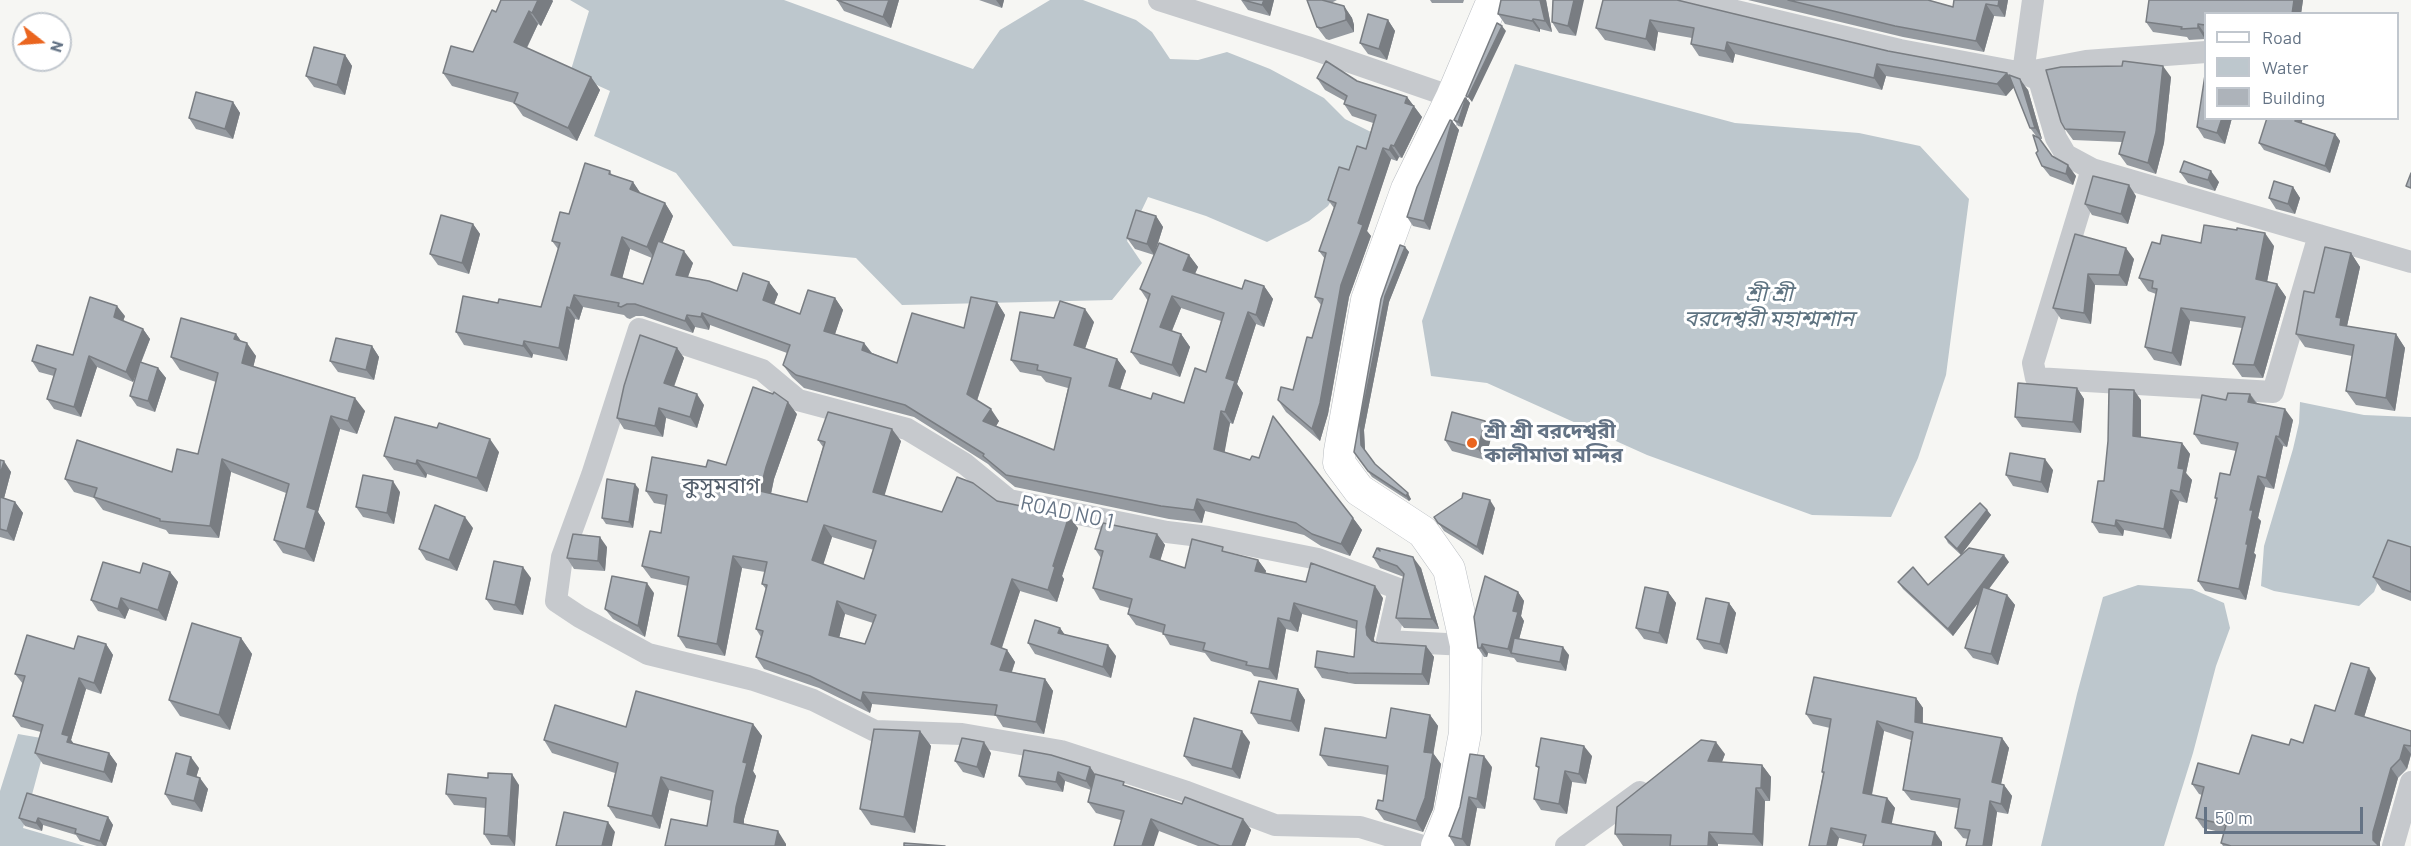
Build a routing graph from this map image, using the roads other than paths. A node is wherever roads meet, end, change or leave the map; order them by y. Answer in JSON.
{"nodes":[{"id":1,"x":1159,"y":0,"type":"edge"},
{"id":2,"x":1493,"y":0,"type":"edge"},
{"id":3,"x":1690,"y":0,"type":"edge"},
{"id":4,"x":2033,"y":0,"type":"edge"},
{"id":5,"x":2204,"y":52,"type":"edge"},
{"id":6,"x":2023,"y":73,"type":"junction"},
{"id":7,"x":1452,"y":97,"type":"junction"},
{"id":8,"x":2092,"y":170,"type":"junction"},
{"id":9,"x":2319,"y":236,"type":"junction"},
{"id":10,"x":2411,"y":262,"type":"edge"},
{"id":11,"x":1466,"y":645,"type":"junction"},
{"id":12,"x":1655,"y":780,"type":"edge"},
{"id":13,"x":2411,"y":782,"type":"edge"},
{"id":14,"x":1424,"y":846,"type":"edge"},
{"id":15,"x":1437,"y":846,"type":"edge"},
{"id":16,"x":1566,"y":846,"type":"edge"},
{"id":17,"x":2393,"y":846,"type":"edge"}],
"edges":[{"from":1,"to":7,"type":"street"},
{"from":2,"to":7,"type":"street"},
{"from":3,"to":6,"type":"street"},
{"from":4,"to":6,"type":"street"},
{"from":5,"to":6,"type":"street"},
{"from":6,"to":8,"type":"street"},
{"from":7,"to":11,"type":"street"},
{"from":8,"to":9,"type":"street"},
{"from":8,"to":9,"type":"street"},
{"from":9,"to":10,"type":"street"},
{"from":11,"to":14,"type":"street","name":"ROAD NO 1"},
{"from":11,"to":15,"type":"street"},
{"from":12,"to":16,"type":"street"},
{"from":13,"to":17,"type":"street"}]}
